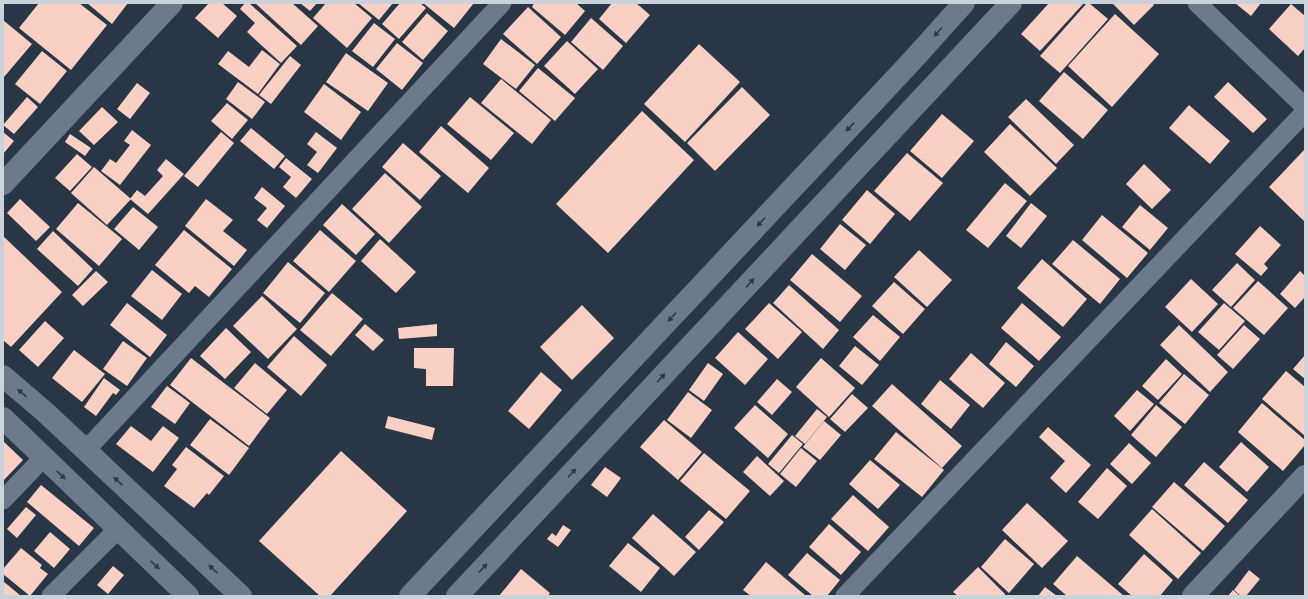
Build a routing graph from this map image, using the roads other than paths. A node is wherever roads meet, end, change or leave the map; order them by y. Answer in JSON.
{"nodes":[{"id":1,"x":172,"y":3,"type":"edge"},
{"id":2,"x":502,"y":3,"type":"edge"},
{"id":3,"x":964,"y":3,"type":"edge"},
{"id":4,"x":1011,"y":3,"type":"edge"},
{"id":5,"x":1197,"y":3,"type":"edge"},
{"id":6,"x":910,"y":63,"type":"junction"},
{"id":7,"x":934,"y":86,"type":"junction"},
{"id":8,"x":1305,"y":107,"type":"edge"},
{"id":9,"x":1305,"y":112,"type":"edge"},
{"id":10,"x":3,"y":184,"type":"edge"},
{"id":11,"x":3,"y":376,"type":"edge"},
{"id":12,"x":3,"y":418,"type":"edge"},
{"id":13,"x":86,"y":450,"type":"junction"},
{"id":14,"x":43,"y":458,"type":"junction"},
{"id":15,"x":1305,"y":476,"type":"edge"},
{"id":16,"x":3,"y":500,"type":"edge"},
{"id":17,"x":118,"y":530,"type":"junction"},
{"id":18,"x":51,"y":596,"type":"edge"},
{"id":19,"x":188,"y":596,"type":"edge"},
{"id":20,"x":242,"y":596,"type":"edge"},
{"id":21,"x":410,"y":596,"type":"edge"},
{"id":22,"x":457,"y":596,"type":"edge"},
{"id":23,"x":845,"y":596,"type":"edge"},
{"id":24,"x":1193,"y":596,"type":"edge"}],
"edges":[{"from":1,"to":10,"type":"street"},
{"from":2,"to":13,"type":"street"},
{"from":3,"to":6,"type":"street","one_way":true},
{"from":4,"to":7,"type":"street"},
{"from":5,"to":8,"type":"street"},
{"from":6,"to":7,"type":"street"},
{"from":6,"to":21,"type":"street","one_way":true},
{"from":22,"to":7,"type":"street","one_way":true},
{"from":9,"to":23,"type":"street"},
{"from":13,"to":11,"type":"street","one_way":true},
{"from":12,"to":14,"type":"street"},
{"from":20,"to":13,"type":"street","one_way":true},
{"from":14,"to":16,"type":"street"},
{"from":14,"to":17,"type":"street","one_way":true},
{"from":15,"to":24,"type":"street"},
{"from":17,"to":18,"type":"street"},
{"from":17,"to":19,"type":"street","one_way":true}]}
